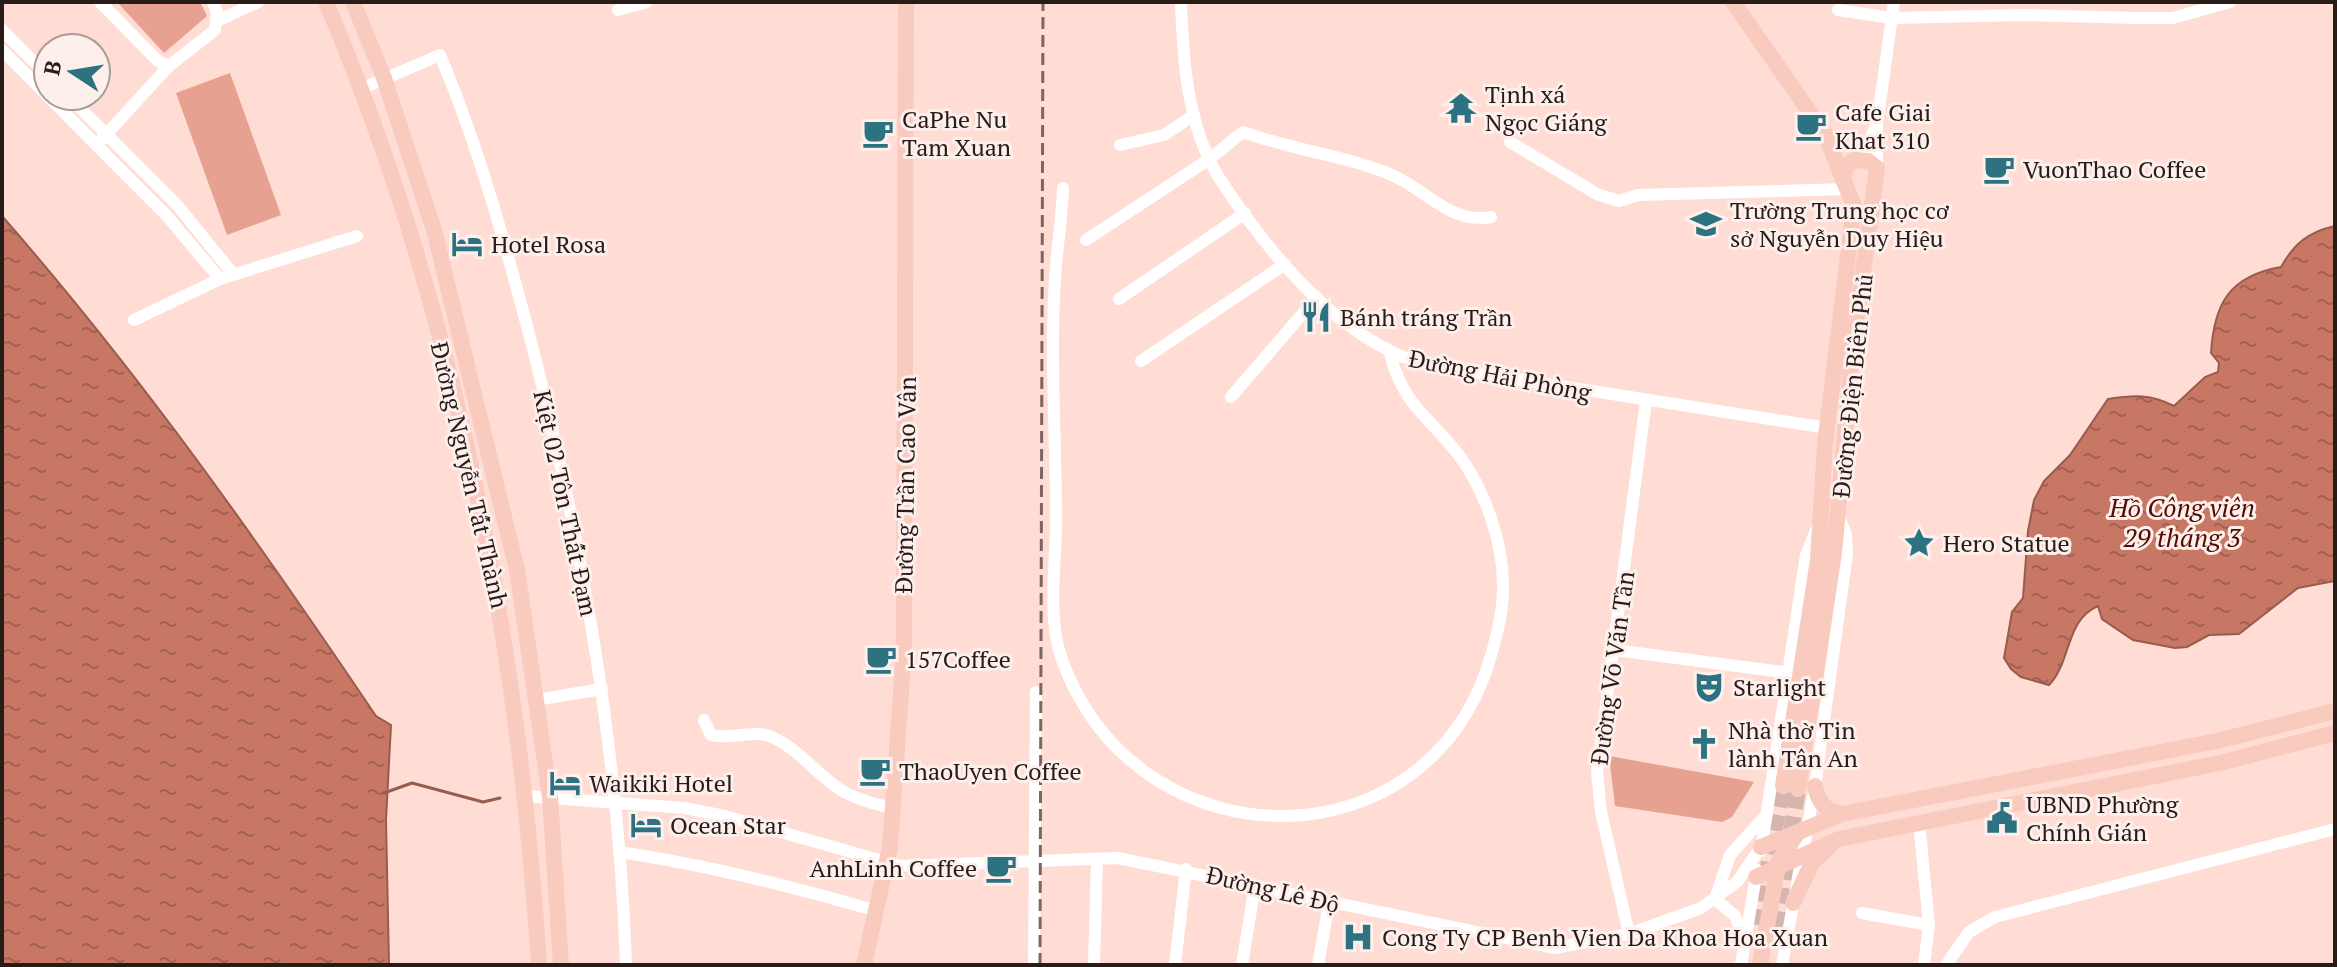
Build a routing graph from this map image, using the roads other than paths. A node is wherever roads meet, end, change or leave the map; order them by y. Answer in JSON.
{"nodes":[{"id":1,"x":100,"y":2,"type":"edge"},
{"id":2,"x":213,"y":2,"type":"edge"},
{"id":3,"x":258,"y":2,"type":"edge"},
{"id":4,"x":326,"y":2,"type":"edge"},
{"id":5,"x":353,"y":2,"type":"edge"},
{"id":6,"x":647,"y":2,"type":"edge"},
{"id":7,"x":906,"y":2,"type":"edge"},
{"id":8,"x":1181,"y":2,"type":"edge"},
{"id":9,"x":1733,"y":2,"type":"edge"},
{"id":10,"x":1894,"y":2,"type":"edge"},
{"id":11,"x":2230,"y":2,"type":"edge"},
{"id":12,"x":618,"y":10,"type":"dead end"},
{"id":13,"x":1838,"y":10,"type":"dead end"},
{"id":14,"x":1892,"y":18,"type":"junction"},
{"id":15,"x":216,"y":25,"type":"junction"},
{"id":16,"x":2,"y":30,"type":"edge"},
{"id":17,"x":2,"y":50,"type":"edge"},
{"id":18,"x":32,"y":60,"type":"edge"},
{"id":19,"x":169,"y":66,"type":"junction"},
{"id":20,"x":384,"y":78,"type":"junction"},
{"id":21,"x":363,"y":88,"type":"junction"},
{"id":22,"x":84,"y":112,"type":"edge"},
{"id":23,"x":1194,"y":115,"type":"junction"},
{"id":24,"x":106,"y":134,"type":"junction"},
{"id":25,"x":1825,"y":134,"type":"junction"},
{"id":26,"x":1510,"y":142,"type":"dead end"},
{"id":27,"x":96,"y":145,"type":"junction"},
{"id":28,"x":1120,"y":145,"type":"dead end"},
{"id":29,"x":1208,"y":160,"type":"junction"},
{"id":30,"x":1869,"y":168,"type":"junction"},
{"id":31,"x":1846,"y":187,"type":"junction"},
{"id":32,"x":1063,"y":188,"type":"dead end"},
{"id":33,"x":1245,"y":213,"type":"junction"},
{"id":34,"x":1491,"y":217,"type":"dead end"},
{"id":35,"x":357,"y":236,"type":"dead end"},
{"id":36,"x":1086,"y":240,"type":"dead end"},
{"id":37,"x":1285,"y":264,"type":"junction"},
{"id":38,"x":233,"y":274,"type":"junction"},
{"id":39,"x":220,"y":279,"type":"junction"},
{"id":40,"x":1317,"y":297,"type":"junction"},
{"id":41,"x":1119,"y":299,"type":"dead end"},
{"id":42,"x":134,"y":320,"type":"dead end"},
{"id":43,"x":1390,"y":353,"type":"junction"},
{"id":44,"x":1141,"y":361,"type":"dead end"},
{"id":45,"x":1231,"y":397,"type":"dead end"},
{"id":46,"x":1646,"y":401,"type":"junction"},
{"id":47,"x":480,"y":414,"type":"junction"},
{"id":48,"x":459,"y":421,"type":"junction"},
{"id":49,"x":1827,"y":428,"type":"junction"},
{"id":50,"x":1819,"y":522,"type":"junction"},
{"id":51,"x":1615,"y":650,"type":"junction"},
{"id":52,"x":1790,"y":673,"type":"junction"},
{"id":53,"x":602,"y":689,"type":"junction"},
{"id":54,"x":1036,"y":692,"type":"dead end"},
{"id":55,"x":536,"y":700,"type":"junction"},
{"id":56,"x":2335,"y":711,"type":"edge"},
{"id":57,"x":704,"y":720,"type":"dead end"},
{"id":58,"x":2335,"y":733,"type":"edge"},
{"id":59,"x":1799,"y":787,"type":"junction"},
{"id":60,"x":525,"y":796,"type":"junction"},
{"id":61,"x":550,"y":797,"type":"junction"},
{"id":62,"x":616,"y":803,"type":"junction"},
{"id":63,"x":893,"y":808,"type":"junction"},
{"id":64,"x":1767,"y":814,"type":"junction"},
{"id":65,"x":1842,"y":814,"type":"junction"},
{"id":66,"x":1919,"y":822,"type":"junction"},
{"id":67,"x":1808,"y":825,"type":"junction"},
{"id":68,"x":2335,"y":829,"type":"edge"},
{"id":69,"x":1839,"y":839,"type":"junction"},
{"id":70,"x":1761,"y":847,"type":"junction"},
{"id":71,"x":619,"y":852,"type":"junction"},
{"id":72,"x":1803,"y":855,"type":"junction"},
{"id":73,"x":1097,"y":858,"type":"junction"},
{"id":74,"x":1034,"y":859,"type":"junction"},
{"id":75,"x":887,"y":863,"type":"junction"},
{"id":76,"x":1777,"y":867,"type":"junction"},
{"id":77,"x":1186,"y":869,"type":"junction"},
{"id":78,"x":1756,"y":877,"type":"junction"},
{"id":79,"x":1737,"y":882,"type":"junction"},
{"id":80,"x":1255,"y":885,"type":"junction"},
{"id":81,"x":1715,"y":899,"type":"junction"},
{"id":82,"x":1329,"y":903,"type":"junction"},
{"id":83,"x":1793,"y":903,"type":"junction"},
{"id":84,"x":877,"y":911,"type":"junction"},
{"id":85,"x":1862,"y":913,"type":"dead end"},
{"id":86,"x":1757,"y":925,"type":"tunnel mouth"},
{"id":87,"x":1929,"y":925,"type":"junction"},
{"id":88,"x":1776,"y":927,"type":"tunnel mouth"},
{"id":89,"x":1629,"y":934,"type":"junction"},
{"id":90,"x":1744,"y":947,"type":"junction"},
{"id":91,"x":539,"y":965,"type":"edge"},
{"id":92,"x":561,"y":965,"type":"edge"},
{"id":93,"x":626,"y":965,"type":"edge"},
{"id":94,"x":864,"y":965,"type":"edge"},
{"id":95,"x":1034,"y":965,"type":"edge"},
{"id":96,"x":1094,"y":965,"type":"edge"},
{"id":97,"x":1175,"y":965,"type":"edge"},
{"id":98,"x":1242,"y":965,"type":"edge"},
{"id":99,"x":1318,"y":965,"type":"edge"},
{"id":100,"x":1741,"y":965,"type":"edge"},
{"id":101,"x":1750,"y":965,"type":"edge"},
{"id":102,"x":1760,"y":965,"type":"edge"},
{"id":103,"x":1770,"y":965,"type":"edge"},
{"id":104,"x":1782,"y":965,"type":"edge"},
{"id":105,"x":1924,"y":965,"type":"edge"},
{"id":106,"x":1946,"y":965,"type":"edge"}],
"edges":[{"from":1,"to":19,"type":"street"},
{"from":2,"to":15,"type":"street"},
{"from":3,"to":15,"type":"street"},
{"from":4,"to":21,"type":"main road","name":"Đường Nguyễn Tất Thành"},
{"from":5,"to":20,"type":"main road","name":"Đường Nguyễn Tất Thành"},
{"from":6,"to":12,"type":"street"},
{"from":7,"to":63,"type":"main road","name":"Đường Trần Cao Vân"},
{"from":8,"to":23,"type":"street","name":"Đường Hải Phòng"},
{"from":9,"to":25,"type":"main road"},
{"from":10,"to":14,"type":"street"},
{"from":11,"to":14,"type":"street"},
{"from":13,"to":14,"type":"street"},
{"from":14,"to":30,"type":"street"},
{"from":15,"to":19,"type":"street"},
{"from":16,"to":18,"type":"street"},
{"from":17,"to":27,"type":"street"},
{"from":19,"to":24,"type":"street"},
{"from":20,"to":21,"type":"street"},
{"from":20,"to":47,"type":"main road","name":"Đường Nguyễn Tất Thành"},
{"from":20,"to":53,"type":"street","name":"Kiệt 02 Tôn Thất Đạm"},
{"from":21,"to":48,"type":"main road","name":"Đường Nguyễn Tất Thành"},
{"from":22,"to":24,"type":"street"},
{"from":23,"to":28,"type":"street"},
{"from":23,"to":29,"type":"street","name":"Đường Hải Phòng"},
{"from":24,"to":27,"type":"street"},
{"from":24,"to":38,"type":"street"},
{"from":25,"to":30,"type":"main road"},
{"from":25,"to":31,"type":"main road","name":"Đường Điện Biên Phủ"},
{"from":26,"to":31,"type":"street"},
{"from":27,"to":39,"type":"street"},
{"from":29,"to":33,"type":"street","name":"Đường Hải Phòng"},
{"from":29,"to":34,"type":"street"},
{"from":29,"to":36,"type":"street"},
{"from":30,"to":31,"type":"main road"},
{"from":30,"to":31,"type":"main road"},
{"from":30,"to":59,"type":"main road","name":"Đường Điện Biên Phủ"},
{"from":31,"to":49,"type":"main road","name":"Đường Điện Biên Phủ"},
{"from":32,"to":43,"type":"street"},
{"from":33,"to":37,"type":"street","name":"Đường Hải Phòng"},
{"from":33,"to":41,"type":"street"},
{"from":35,"to":38,"type":"street"},
{"from":37,"to":40,"type":"street","name":"Đường Hải Phòng"},
{"from":37,"to":44,"type":"street"},
{"from":38,"to":39,"type":"street"},
{"from":39,"to":42,"type":"street"},
{"from":40,"to":43,"type":"street","name":"Đường Hải Phòng"},
{"from":40,"to":45,"type":"street"},
{"from":43,"to":46,"type":"street","name":"Đường Hải Phòng"},
{"from":46,"to":49,"type":"street","name":"Đường Hải Phòng"},
{"from":46,"to":51,"type":"street","name":"Đường Võ Văn Tần"},
{"from":47,"to":48,"type":"main road"},
{"from":47,"to":55,"type":"main road","name":"Đường Nguyễn Tất Thành"},
{"from":48,"to":60,"type":"main road","name":"Đường Nguyễn Tất Thành"},
{"from":49,"to":50,"type":"main road","name":"Đường Điện Biên Phủ"},
{"from":50,"to":52,"type":"street","name":"Đường Điện Biên Phủ"},
{"from":50,"to":59,"type":"main road"},
{"from":51,"to":52,"type":"street"},
{"from":51,"to":89,"type":"street","name":"Đường Võ Văn Tần"},
{"from":52,"to":64,"type":"street","name":"Đường Điện Biên Phủ"},
{"from":53,"to":55,"type":"street"},
{"from":53,"to":62,"type":"street","name":"Kiệt 02 Tôn Thất Đạm"},
{"from":54,"to":74,"type":"street"},
{"from":55,"to":61,"type":"main road","name":"Đường Nguyễn Tất Thành"},
{"from":56,"to":65,"type":"main road"},
{"from":57,"to":63,"type":"street"},
{"from":58,"to":66,"type":"main road"},
{"from":59,"to":65,"type":"main road"},
{"from":59,"to":67,"type":"street"},
{"from":60,"to":61,"type":"street","name":"Đường Lê Độ"},
{"from":60,"to":91,"type":"main road","name":"Đường Nguyễn Tất Thành"},
{"from":61,"to":62,"type":"street","name":"Đường Lê Độ"},
{"from":61,"to":92,"type":"main road","name":"Đường Nguyễn Tất Thành"},
{"from":62,"to":71,"type":"street","name":"Kiệt 02 Tôn Thất Đạm"},
{"from":62,"to":75,"type":"street","name":"Đường Lê Độ"},
{"from":63,"to":75,"type":"main road","name":"Đường Trần Cao Vân"},
{"from":64,"to":70,"type":"street","name":"Đường Điện Biên Phủ"},
{"from":64,"to":81,"type":"street"},
{"from":65,"to":67,"type":"main road"},
{"from":66,"to":69,"type":"main road"},
{"from":66,"to":87,"type":"street"},
{"from":67,"to":70,"type":"main road"},
{"from":67,"to":72,"type":"street"},
{"from":67,"to":76,"type":"main road"},
{"from":68,"to":106,"type":"street"},
{"from":69,"to":72,"type":"main road"},
{"from":69,"to":83,"type":"main road"},
{"from":70,"to":78,"type":"street","name":"Đường Điện Biên Phủ"},
{"from":70,"to":79,"type":"street","name":"Đường Lê Độ"},
{"from":71,"to":84,"type":"street"},
{"from":71,"to":93,"type":"street","name":"Kiệt 02 Tôn Thất Đạm"},
{"from":72,"to":76,"type":"main road"},
{"from":72,"to":83,"type":"street"},
{"from":73,"to":74,"type":"street","name":"Đường Lê Độ"},
{"from":73,"to":77,"type":"street","name":"Đường Lê Độ"},
{"from":73,"to":96,"type":"street"},
{"from":74,"to":75,"type":"street","name":"Đường Lê Độ"},
{"from":74,"to":95,"type":"street"},
{"from":75,"to":84,"type":"main road","name":"Đường Trần Cao Vân"},
{"from":76,"to":78,"type":"main road"},
{"from":76,"to":102,"type":"main road"},
{"from":77,"to":80,"type":"street","name":"Đường Lê Độ"},
{"from":77,"to":97,"type":"street"},
{"from":78,"to":79,"type":"street","name":"Đường Lê Độ"},
{"from":78,"to":90,"type":"street","name":"Đường Điện Biên Phủ"},
{"from":79,"to":81,"type":"street","name":"Đường Lê Độ"},
{"from":80,"to":82,"type":"street","name":"Đường Lê Độ"},
{"from":80,"to":98,"type":"street"},
{"from":81,"to":89,"type":"street","name":"Đường Lê Độ"},
{"from":81,"to":90,"type":"street"},
{"from":82,"to":89,"type":"street","name":"Đường Lê Độ"},
{"from":82,"to":99,"type":"street"},
{"from":83,"to":104,"type":"street"},
{"from":84,"to":94,"type":"main road","name":"Đường Trần Cao Vân"},
{"from":85,"to":87,"type":"street"},
{"from":86,"to":101,"type":"main road"},
{"from":87,"to":105,"type":"street"},
{"from":88,"to":103,"type":"main road"},
{"from":90,"to":100,"type":"street","name":"Đường Điện Biên Phủ"}]}
